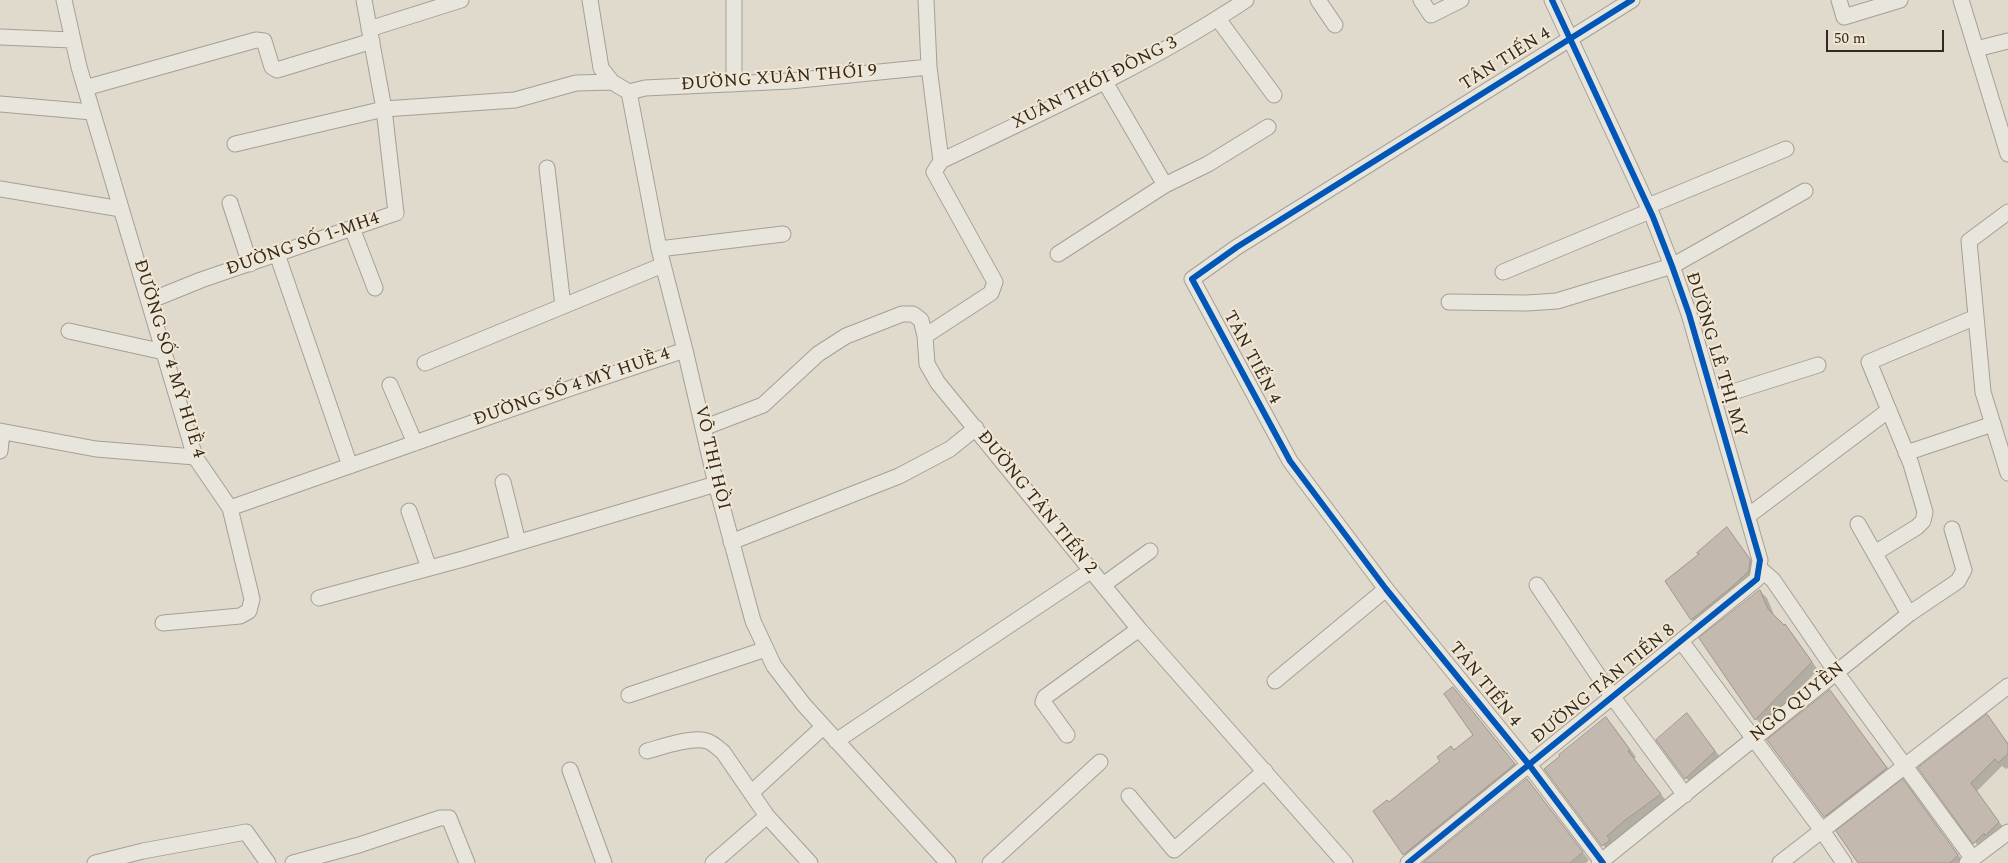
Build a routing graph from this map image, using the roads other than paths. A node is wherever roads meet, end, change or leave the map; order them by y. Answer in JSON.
{"nodes":[{"id":1,"x":64,"y":0,"type":"edge"},
{"id":2,"x":364,"y":0,"type":"edge"},
{"id":3,"x":461,"y":0,"type":"edge"},
{"id":4,"x":590,"y":0,"type":"edge"},
{"id":5,"x":734,"y":0,"type":"edge"},
{"id":6,"x":926,"y":0,"type":"edge"},
{"id":7,"x":1246,"y":0,"type":"edge"},
{"id":8,"x":1318,"y":0,"type":"edge"},
{"id":9,"x":1421,"y":0,"type":"edge"},
{"id":10,"x":1461,"y":0,"type":"edge"},
{"id":11,"x":1552,"y":0,"type":"edge"},
{"id":12,"x":1632,"y":0,"type":"edge"},
{"id":13,"x":1839,"y":0,"type":"edge"},
{"id":14,"x":1900,"y":0,"type":"edge"},
{"id":15,"x":1961,"y":0,"type":"edge"},
{"id":16,"x":1218,"y":18,"type":"junction"},
{"id":17,"x":1335,"y":25,"type":"dead end"},
{"id":18,"x":370,"y":35,"type":"junction"},
{"id":19,"x":0,"y":36,"type":"edge"},
{"id":20,"x":1569,"y":39,"type":"junction"},
{"id":21,"x":72,"y":40,"type":"junction"},
{"id":22,"x":2008,"y":41,"type":"edge"},
{"id":23,"x":1976,"y":49,"type":"junction"},
{"id":24,"x":929,"y":67,"type":"junction"},
{"id":25,"x":612,"y":82,"type":"junction"},
{"id":26,"x":1104,"y":82,"type":"junction"},
{"id":27,"x":734,"y":84,"type":"junction"},
{"id":28,"x":85,"y":88,"type":"junction"},
{"id":29,"x":629,"y":92,"type":"junction"},
{"id":30,"x":1274,"y":95,"type":"dead end"},
{"id":31,"x":0,"y":104,"type":"edge"},
{"id":32,"x":384,"y":109,"type":"junction"},
{"id":33,"x":92,"y":112,"type":"junction"},
{"id":34,"x":1268,"y":127,"type":"dead end"},
{"id":35,"x":235,"y":144,"type":"dead end"},
{"id":36,"x":1786,"y":149,"type":"dead end"},
{"id":37,"x":2008,"y":154,"type":"edge"},
{"id":38,"x":941,"y":161,"type":"junction"},
{"id":39,"x":547,"y":168,"type":"dead end"},
{"id":40,"x":1165,"y":185,"type":"junction"},
{"id":41,"x":0,"y":188,"type":"edge"},
{"id":42,"x":1804,"y":191,"type":"dead end"},
{"id":43,"x":230,"y":203,"type":"dead end"},
{"id":44,"x":121,"y":209,"type":"junction"},
{"id":45,"x":1649,"y":209,"type":"junction"},
{"id":46,"x":2008,"y":212,"type":"edge"},
{"id":47,"x":352,"y":228,"type":"junction"},
{"id":48,"x":783,"y":234,"type":"dead end"},
{"id":49,"x":660,"y":249,"type":"junction"},
{"id":50,"x":276,"y":254,"type":"junction"},
{"id":51,"x":1058,"y":254,"type":"dead end"},
{"id":52,"x":250,"y":264,"type":"junction"},
{"id":53,"x":664,"y":265,"type":"junction"},
{"id":54,"x":1672,"y":266,"type":"junction"},
{"id":55,"x":1503,"y":272,"type":"dead end"},
{"id":56,"x":375,"y":288,"type":"dead end"},
{"id":57,"x":148,"y":301,"type":"junction"},
{"id":58,"x":1449,"y":302,"type":"dead end"},
{"id":59,"x":563,"y":306,"type":"junction"},
{"id":60,"x":1976,"y":317,"type":"junction"},
{"id":61,"x":69,"y":331,"type":"dead end"},
{"id":62,"x":925,"y":336,"type":"junction"},
{"id":63,"x":685,"y":350,"type":"junction"},
{"id":64,"x":164,"y":352,"type":"junction"},
{"id":65,"x":425,"y":362,"type":"dead end"},
{"id":66,"x":1818,"y":365,"type":"dead end"},
{"id":67,"x":390,"y":384,"type":"dead end"},
{"id":68,"x":1714,"y":398,"type":"junction"},
{"id":69,"x":1889,"y":410,"type":"junction"},
{"id":70,"x":1993,"y":424,"type":"junction"},
{"id":71,"x":704,"y":428,"type":"junction"},
{"id":72,"x":976,"y":428,"type":"junction"},
{"id":73,"x":1,"y":432,"type":"edge"},
{"id":74,"x":415,"y":443,"type":"junction"},
{"id":75,"x":0,"y":451,"type":"edge"},
{"id":76,"x":1906,"y":453,"type":"junction"},
{"id":77,"x":195,"y":457,"type":"junction"},
{"id":78,"x":350,"y":466,"type":"junction"},
{"id":79,"x":2008,"y":473,"type":"edge"},
{"id":80,"x":503,"y":482,"type":"dead end"},
{"id":81,"x":716,"y":484,"type":"junction"},
{"id":82,"x":230,"y":508,"type":"junction"},
{"id":83,"x":408,"y":511,"type":"dead end"},
{"id":84,"x":1748,"y":516,"type":"junction"},
{"id":85,"x":1858,"y":524,"type":"dead end"},
{"id":86,"x":1952,"y":529,"type":"dead end"},
{"id":87,"x":518,"y":542,"type":"junction"},
{"id":88,"x":732,"y":542,"type":"junction"},
{"id":89,"x":1150,"y":551,"type":"dead end"},
{"id":90,"x":1875,"y":553,"type":"junction"},
{"id":91,"x":1760,"y":564,"type":"junction"},
{"id":92,"x":429,"y":568,"type":"junction"},
{"id":93,"x":1092,"y":570,"type":"junction"},
{"id":94,"x":1103,"y":585,"type":"junction"},
{"id":95,"x":1537,"y":585,"type":"dead end"},
{"id":96,"x":1386,"y":590,"type":"junction"},
{"id":97,"x":318,"y":598,"type":"dead end"},
{"id":98,"x":1909,"y":614,"type":"junction"},
{"id":99,"x":163,"y":623,"type":"dead end"},
{"id":100,"x":1139,"y":629,"type":"junction"},
{"id":101,"x":1681,"y":642,"type":"junction"},
{"id":102,"x":766,"y":648,"type":"junction"},
{"id":103,"x":1836,"y":672,"type":"junction"},
{"id":104,"x":1274,"y":681,"type":"dead end"},
{"id":105,"x":2008,"y":686,"type":"edge"},
{"id":106,"x":629,"y":696,"type":"dead end"},
{"id":107,"x":1612,"y":696,"type":"junction"},
{"id":108,"x":823,"y":727,"type":"junction"},
{"id":109,"x":1067,"y":735,"type":"dead end"},
{"id":110,"x":1752,"y":739,"type":"junction"},
{"id":111,"x":836,"y":741,"type":"junction"},
{"id":112,"x":647,"y":751,"type":"dead end"},
{"id":113,"x":1100,"y":762,"type":"dead end"},
{"id":114,"x":1904,"y":765,"type":"junction"},
{"id":115,"x":1530,"y":766,"type":"junction"},
{"id":116,"x":570,"y":770,"type":"dead end"},
{"id":117,"x":1266,"y":771,"type":"junction"},
{"id":118,"x":751,"y":794,"type":"junction"},
{"id":119,"x":1684,"y":795,"type":"junction"},
{"id":120,"x":1130,"y":796,"type":"dead end"},
{"id":121,"x":767,"y":816,"type":"junction"},
{"id":122,"x":1821,"y":829,"type":"junction"},
{"id":123,"x":2008,"y":832,"type":"edge"},
{"id":124,"x":1970,"y":861,"type":"edge"},
{"id":125,"x":1602,"y":862,"type":"edge"},
{"id":126,"x":95,"y":863,"type":"edge"},
{"id":127,"x":268,"y":863,"type":"edge"},
{"id":128,"x":293,"y":863,"type":"edge"},
{"id":129,"x":467,"y":863,"type":"edge"},
{"id":130,"x":604,"y":863,"type":"edge"},
{"id":131,"x":714,"y":863,"type":"edge"},
{"id":132,"x":810,"y":863,"type":"edge"},
{"id":133,"x":948,"y":863,"type":"edge"},
{"id":134,"x":990,"y":863,"type":"edge"},
{"id":135,"x":1345,"y":863,"type":"edge"},
{"id":136,"x":1408,"y":863,"type":"edge"},
{"id":137,"x":1780,"y":863,"type":"edge"},
{"id":138,"x":1844,"y":863,"type":"edge"}],
"edges":[{"from":1,"to":21,"type":"street","name":"ĐƯỜNG SỐ 4 MỸ HUỀ 4"},
{"from":2,"to":18,"type":"street","name":"ĐƯỜNG SỐ 1-MH4"},
{"from":3,"to":18,"type":"street"},
{"from":4,"to":25,"type":"street"},
{"from":5,"to":27,"type":"street"},
{"from":6,"to":24,"type":"street"},
{"from":7,"to":16,"type":"street","name":"XUÂN THỚI ĐÔNG 3"},
{"from":8,"to":17,"type":"street"},
{"from":9,"to":10,"type":"street"},
{"from":11,"to":20,"type":"street","name":"ĐƯỜNG LÊ THỊ MY"},
{"from":12,"to":20,"type":"street","name":"TÂN TIẾN 4"},
{"from":13,"to":14,"type":"street"},
{"from":15,"to":23,"type":"street"},
{"from":16,"to":26,"type":"street","name":"XUÂN THỚI ĐÔNG 3"},
{"from":16,"to":30,"type":"street"},
{"from":18,"to":28,"type":"street"},
{"from":18,"to":32,"type":"street","name":"ĐƯỜNG SỐ 1-MH4"},
{"from":19,"to":21,"type":"street"},
{"from":20,"to":45,"type":"street","name":"ĐƯỜNG LÊ THỊ MY"},
{"from":20,"to":96,"type":"street","name":"TÂN TIẾN 4"},
{"from":21,"to":28,"type":"street","name":"ĐƯỜNG SỐ 4 MỸ HUỀ 4"},
{"from":22,"to":23,"type":"street"},
{"from":23,"to":37,"type":"street"},
{"from":24,"to":27,"type":"street","name":"ĐƯỜNG XUÂN THỚI 9"},
{"from":24,"to":38,"type":"street"},
{"from":25,"to":29,"type":"street"},
{"from":25,"to":32,"type":"street"},
{"from":26,"to":38,"type":"street","name":"XUÂN THỚI ĐÔNG 3"},
{"from":26,"to":40,"type":"street"},
{"from":27,"to":29,"type":"street","name":"ĐƯỜNG XUÂN THỚI 9"},
{"from":28,"to":33,"type":"street","name":"ĐƯỜNG SỐ 4 MỸ HUỀ 4"},
{"from":29,"to":49,"type":"street","name":"VÕ THỊ HỒI"},
{"from":31,"to":33,"type":"street"},
{"from":32,"to":35,"type":"street"},
{"from":32,"to":47,"type":"street","name":"ĐƯỜNG SỐ 1-MH4"},
{"from":33,"to":44,"type":"street","name":"ĐƯỜNG SỐ 4 MỸ HUỀ 4"},
{"from":34,"to":40,"type":"street"},
{"from":36,"to":45,"type":"street"},
{"from":38,"to":62,"type":"street"},
{"from":39,"to":59,"type":"street"},
{"from":40,"to":51,"type":"street"},
{"from":41,"to":44,"type":"street"},
{"from":42,"to":54,"type":"street"},
{"from":43,"to":52,"type":"street"},
{"from":44,"to":57,"type":"street","name":"ĐƯỜNG SỐ 4 MỸ HUỀ 4"},
{"from":45,"to":54,"type":"street","name":"ĐƯỜNG LÊ THỊ MY"},
{"from":45,"to":55,"type":"street"},
{"from":46,"to":60,"type":"street"},
{"from":47,"to":50,"type":"street","name":"ĐƯỜNG SỐ 1-MH4"},
{"from":47,"to":56,"type":"street"},
{"from":48,"to":49,"type":"street"},
{"from":49,"to":53,"type":"street","name":"VÕ THỊ HỒI"},
{"from":50,"to":52,"type":"street","name":"ĐƯỜNG SỐ 1-MH4"},
{"from":50,"to":78,"type":"street"},
{"from":52,"to":57,"type":"street","name":"ĐƯỜNG SỐ 1-MH4"},
{"from":53,"to":59,"type":"street"},
{"from":53,"to":63,"type":"street","name":"VÕ THỊ HỒI"},
{"from":54,"to":58,"type":"street"},
{"from":54,"to":68,"type":"street","name":"ĐƯỜNG LÊ THỊ MY"},
{"from":57,"to":64,"type":"street","name":"ĐƯỜNG SỐ 4 MỸ HUỀ 4"},
{"from":59,"to":65,"type":"street"},
{"from":60,"to":69,"type":"street"},
{"from":60,"to":70,"type":"street"},
{"from":61,"to":64,"type":"street"},
{"from":62,"to":71,"type":"street","name":"ĐƯỜNG TÂN TIẾN 2"},
{"from":62,"to":72,"type":"street","name":"ĐƯỜNG TÂN TIẾN 2"},
{"from":63,"to":71,"type":"street","name":"VÕ THỊ HỒI"},
{"from":63,"to":74,"type":"street","name":"ĐƯỜNG SỐ 4 MỸ HUỀ 4"},
{"from":64,"to":77,"type":"street","name":"ĐƯỜNG SỐ 4 MỸ HUỀ 4"},
{"from":66,"to":68,"type":"street"},
{"from":67,"to":74,"type":"street"},
{"from":68,"to":84,"type":"street","name":"ĐƯỜNG LÊ THỊ MY"},
{"from":69,"to":76,"type":"street"},
{"from":69,"to":84,"type":"street"},
{"from":70,"to":76,"type":"street"},
{"from":70,"to":79,"type":"street"},
{"from":71,"to":81,"type":"street","name":"VÕ THỊ HỒI"},
{"from":72,"to":88,"type":"street"},
{"from":72,"to":93,"type":"street","name":"ĐƯỜNG TÂN TIẾN 2"},
{"from":73,"to":75,"type":"street"},
{"from":73,"to":77,"type":"street"},
{"from":74,"to":78,"type":"street","name":"ĐƯỜNG SỐ 4 MỸ HUỀ 4"},
{"from":76,"to":90,"type":"street"},
{"from":77,"to":82,"type":"street","name":"ĐƯỜNG SỐ 4 MỸ HUỀ 4"},
{"from":78,"to":82,"type":"street","name":"ĐƯỜNG SỐ 4 MỸ HUỀ 4"},
{"from":80,"to":87,"type":"street"},
{"from":81,"to":87,"type":"street"},
{"from":81,"to":88,"type":"street","name":"VÕ THỊ HỒI"},
{"from":82,"to":99,"type":"street"},
{"from":83,"to":92,"type":"street"},
{"from":84,"to":91,"type":"street","name":"ĐƯỜNG LÊ THỊ MY"},
{"from":85,"to":90,"type":"street"},
{"from":86,"to":98,"type":"street","name":"NGÔ QUYỀN"},
{"from":87,"to":92,"type":"street"},
{"from":88,"to":102,"type":"street","name":"VÕ THỊ HỒI"},
{"from":89,"to":94,"type":"street"},
{"from":90,"to":98,"type":"street"},
{"from":91,"to":101,"type":"street","name":"ĐƯỜNG TÂN TIẾN 8"},
{"from":91,"to":103,"type":"street"},
{"from":92,"to":97,"type":"street"},
{"from":93,"to":94,"type":"street","name":"ĐƯỜNG TÂN TIẾN 2"},
{"from":93,"to":111,"type":"street"},
{"from":94,"to":100,"type":"street","name":"ĐƯỜNG TÂN TIẾN 2"},
{"from":95,"to":107,"type":"street"},
{"from":96,"to":104,"type":"street"},
{"from":96,"to":115,"type":"street","name":"TÂN TIẾN 4"},
{"from":98,"to":103,"type":"street","name":"NGÔ QUYỀN"},
{"from":100,"to":109,"type":"street"},
{"from":100,"to":117,"type":"street","name":"ĐƯỜNG TÂN TIẾN 2"},
{"from":101,"to":107,"type":"street","name":"ĐƯỜNG TÂN TIẾN 8"},
{"from":101,"to":110,"type":"street","name":"ĐƯỜNG TÂN TIẾN 8"},
{"from":102,"to":106,"type":"street"},
{"from":102,"to":108,"type":"street","name":"VÕ THỊ HỒI"},
{"from":103,"to":110,"type":"street","name":"NGÔ QUYỀN"},
{"from":103,"to":114,"type":"street"},
{"from":105,"to":114,"type":"street"},
{"from":107,"to":115,"type":"street","name":"ĐƯỜNG TÂN TIẾN 8"},
{"from":107,"to":119,"type":"street"},
{"from":108,"to":111,"type":"street","name":"VÕ THỊ HỒI"},
{"from":108,"to":118,"type":"street"},
{"from":110,"to":119,"type":"street","name":"NGÔ QUYỀN"},
{"from":110,"to":122,"type":"street","name":"ĐƯỜNG TÂN TIẾN 8"},
{"from":111,"to":133,"type":"street","name":"VÕ THỊ HỒI"},
{"from":112,"to":118,"type":"street"},
{"from":113,"to":134,"type":"street"},
{"from":114,"to":122,"type":"street"},
{"from":114,"to":124,"type":"street"},
{"from":115,"to":125,"type":"street","name":"TÂN TIẾN 4"},
{"from":115,"to":136,"type":"street","name":"ĐƯỜNG TÂN TIẾN 8"},
{"from":116,"to":130,"type":"street"},
{"from":117,"to":120,"type":"street"},
{"from":117,"to":135,"type":"street","name":"ĐƯỜNG TÂN TIẾN 2"},
{"from":118,"to":121,"type":"street"},
{"from":119,"to":125,"type":"street","name":"NGÔ QUYỀN"},
{"from":121,"to":131,"type":"street"},
{"from":121,"to":132,"type":"street"},
{"from":122,"to":137,"type":"street"},
{"from":122,"to":138,"type":"street","name":"ĐƯỜNG TÂN TIẾN 8"},
{"from":123,"to":124,"type":"street"},
{"from":126,"to":127,"type":"street"},
{"from":128,"to":129,"type":"street"}]}
